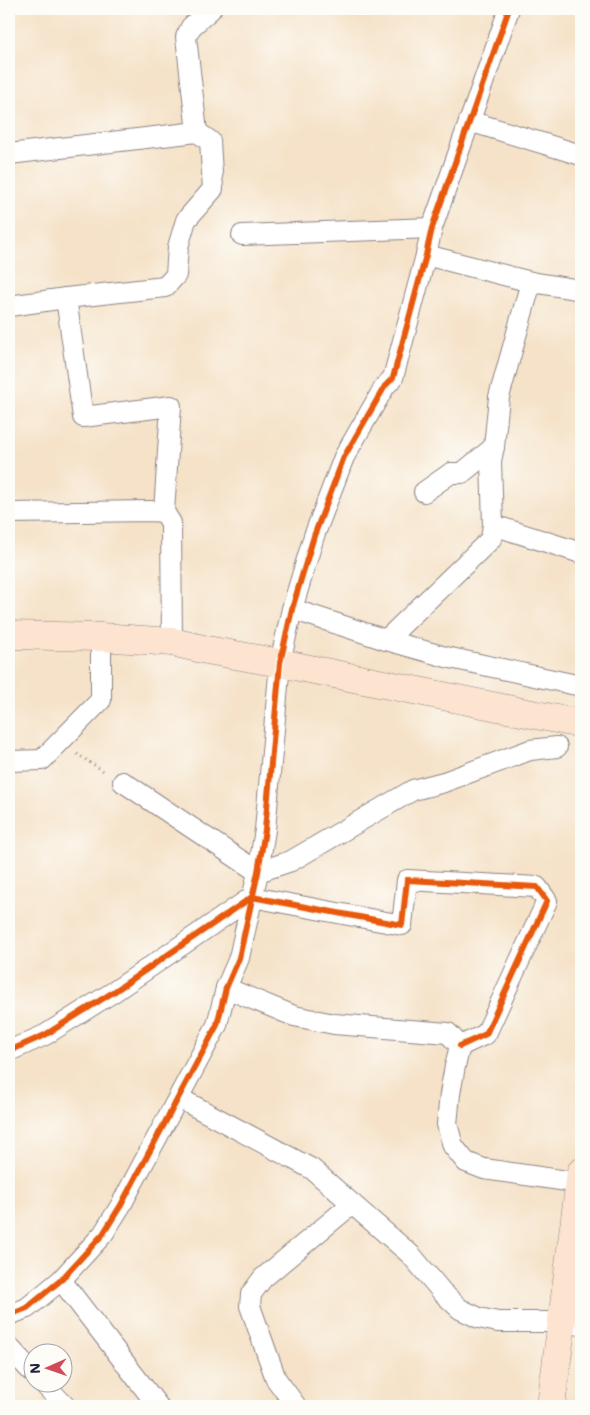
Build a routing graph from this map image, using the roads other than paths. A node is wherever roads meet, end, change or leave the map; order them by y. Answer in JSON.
{"nodes":[{"id":1,"x":211,"y":9,"type":"edge"},
{"id":2,"x":510,"y":9,"type":"edge"},
{"id":3,"x":469,"y":121,"type":"junction"},
{"id":4,"x":197,"y":132,"type":"junction"},
{"id":5,"x":9,"y":154,"type":"edge"},
{"id":6,"x":581,"y":155,"type":"edge"},
{"id":7,"x":432,"y":228,"type":"junction"},
{"id":8,"x":242,"y":235,"type":"dead end"},
{"id":9,"x":426,"y":255,"type":"junction"},
{"id":10,"x":531,"y":282,"type":"junction"},
{"id":11,"x":581,"y":290,"type":"edge"},
{"id":12,"x":66,"y":298,"type":"junction"},
{"id":13,"x":9,"y":306,"type":"edge"},
{"id":14,"x":494,"y":447,"type":"junction"},
{"id":15,"x":424,"y":492,"type":"dead end"},
{"id":16,"x":164,"y":512,"type":"junction"},
{"id":17,"x":9,"y":513,"type":"edge"},
{"id":18,"x":493,"y":526,"type":"junction"},
{"id":19,"x":581,"y":553,"type":"edge"},
{"id":20,"x":292,"y":609,"type":"junction"},
{"id":21,"x":9,"y":635,"type":"edge"},
{"id":22,"x":101,"y":637,"type":"junction"},
{"id":23,"x":386,"y":640,"type":"junction"},
{"id":24,"x":172,"y":642,"type":"junction"},
{"id":25,"x":280,"y":663,"type":"junction"},
{"id":26,"x":581,"y":686,"type":"edge"},
{"id":27,"x":581,"y":724,"type":"edge"},
{"id":28,"x":556,"y":747,"type":"dead end"},
{"id":29,"x":9,"y":761,"type":"edge"},
{"id":30,"x":122,"y":782,"type":"road end"},
{"id":31,"x":258,"y":872,"type":"junction"},
{"id":32,"x":252,"y":898,"type":"junction"},
{"id":33,"x":226,"y":988,"type":"junction"},
{"id":34,"x":460,"y":1046,"type":"junction"},
{"id":35,"x":9,"y":1051,"type":"edge"},
{"id":36,"x":179,"y":1098,"type":"junction"},
{"id":37,"x":581,"y":1179,"type":"edge"},
{"id":38,"x":352,"y":1204,"type":"junction"},
{"id":39,"x":61,"y":1280,"type":"junction"},
{"id":40,"x":9,"y":1315,"type":"edge"},
{"id":41,"x":572,"y":1323,"type":"edge"},
{"id":42,"x":9,"y":1348,"type":"edge"},
{"id":43,"x":22,"y":1362,"type":"edge"},
{"id":44,"x":52,"y":1392,"type":"edge"},
{"id":45,"x":65,"y":1406,"type":"edge"},
{"id":46,"x":158,"y":1406,"type":"edge"},
{"id":47,"x":296,"y":1406,"type":"edge"},
{"id":48,"x":551,"y":1406,"type":"edge"}],
"edges":[{"from":1,"to":4,"type":"street"},
{"from":2,"to":3,"type":"street"},
{"from":3,"to":6,"type":"street"},
{"from":3,"to":7,"type":"street"},
{"from":4,"to":5,"type":"street"},
{"from":4,"to":12,"type":"street"},
{"from":7,"to":8,"type":"street"},
{"from":7,"to":9,"type":"street"},
{"from":9,"to":10,"type":"street"},
{"from":9,"to":20,"type":"street"},
{"from":10,"to":11,"type":"street"},
{"from":10,"to":14,"type":"street"},
{"from":12,"to":13,"type":"street"},
{"from":12,"to":16,"type":"street"},
{"from":14,"to":15,"type":"street"},
{"from":14,"to":18,"type":"street"},
{"from":16,"to":17,"type":"street"},
{"from":16,"to":24,"type":"street"},
{"from":18,"to":19,"type":"street"},
{"from":18,"to":23,"type":"street"},
{"from":20,"to":23,"type":"street"},
{"from":20,"to":25,"type":"street"},
{"from":21,"to":22,"type":"street"},
{"from":22,"to":24,"type":"street"},
{"from":22,"to":29,"type":"street"},
{"from":23,"to":26,"type":"street"},
{"from":24,"to":25,"type":"street"},
{"from":25,"to":27,"type":"street"},
{"from":25,"to":31,"type":"street"},
{"from":28,"to":31,"type":"street"},
{"from":30,"to":31,"type":"street"},
{"from":31,"to":32,"type":"street"},
{"from":32,"to":33,"type":"street"},
{"from":32,"to":34,"type":"street"},
{"from":32,"to":35,"type":"street"},
{"from":33,"to":34,"type":"street"},
{"from":33,"to":36,"type":"street"},
{"from":34,"to":37,"type":"street"},
{"from":36,"to":38,"type":"street"},
{"from":36,"to":39,"type":"street"},
{"from":37,"to":41,"type":"street"},
{"from":38,"to":41,"type":"street"},
{"from":38,"to":47,"type":"street"},
{"from":39,"to":40,"type":"street"},
{"from":39,"to":46,"type":"street"},
{"from":41,"to":48,"type":"street"},
{"from":42,"to":43,"type":"street"},
{"from":44,"to":45,"type":"street"}]}
